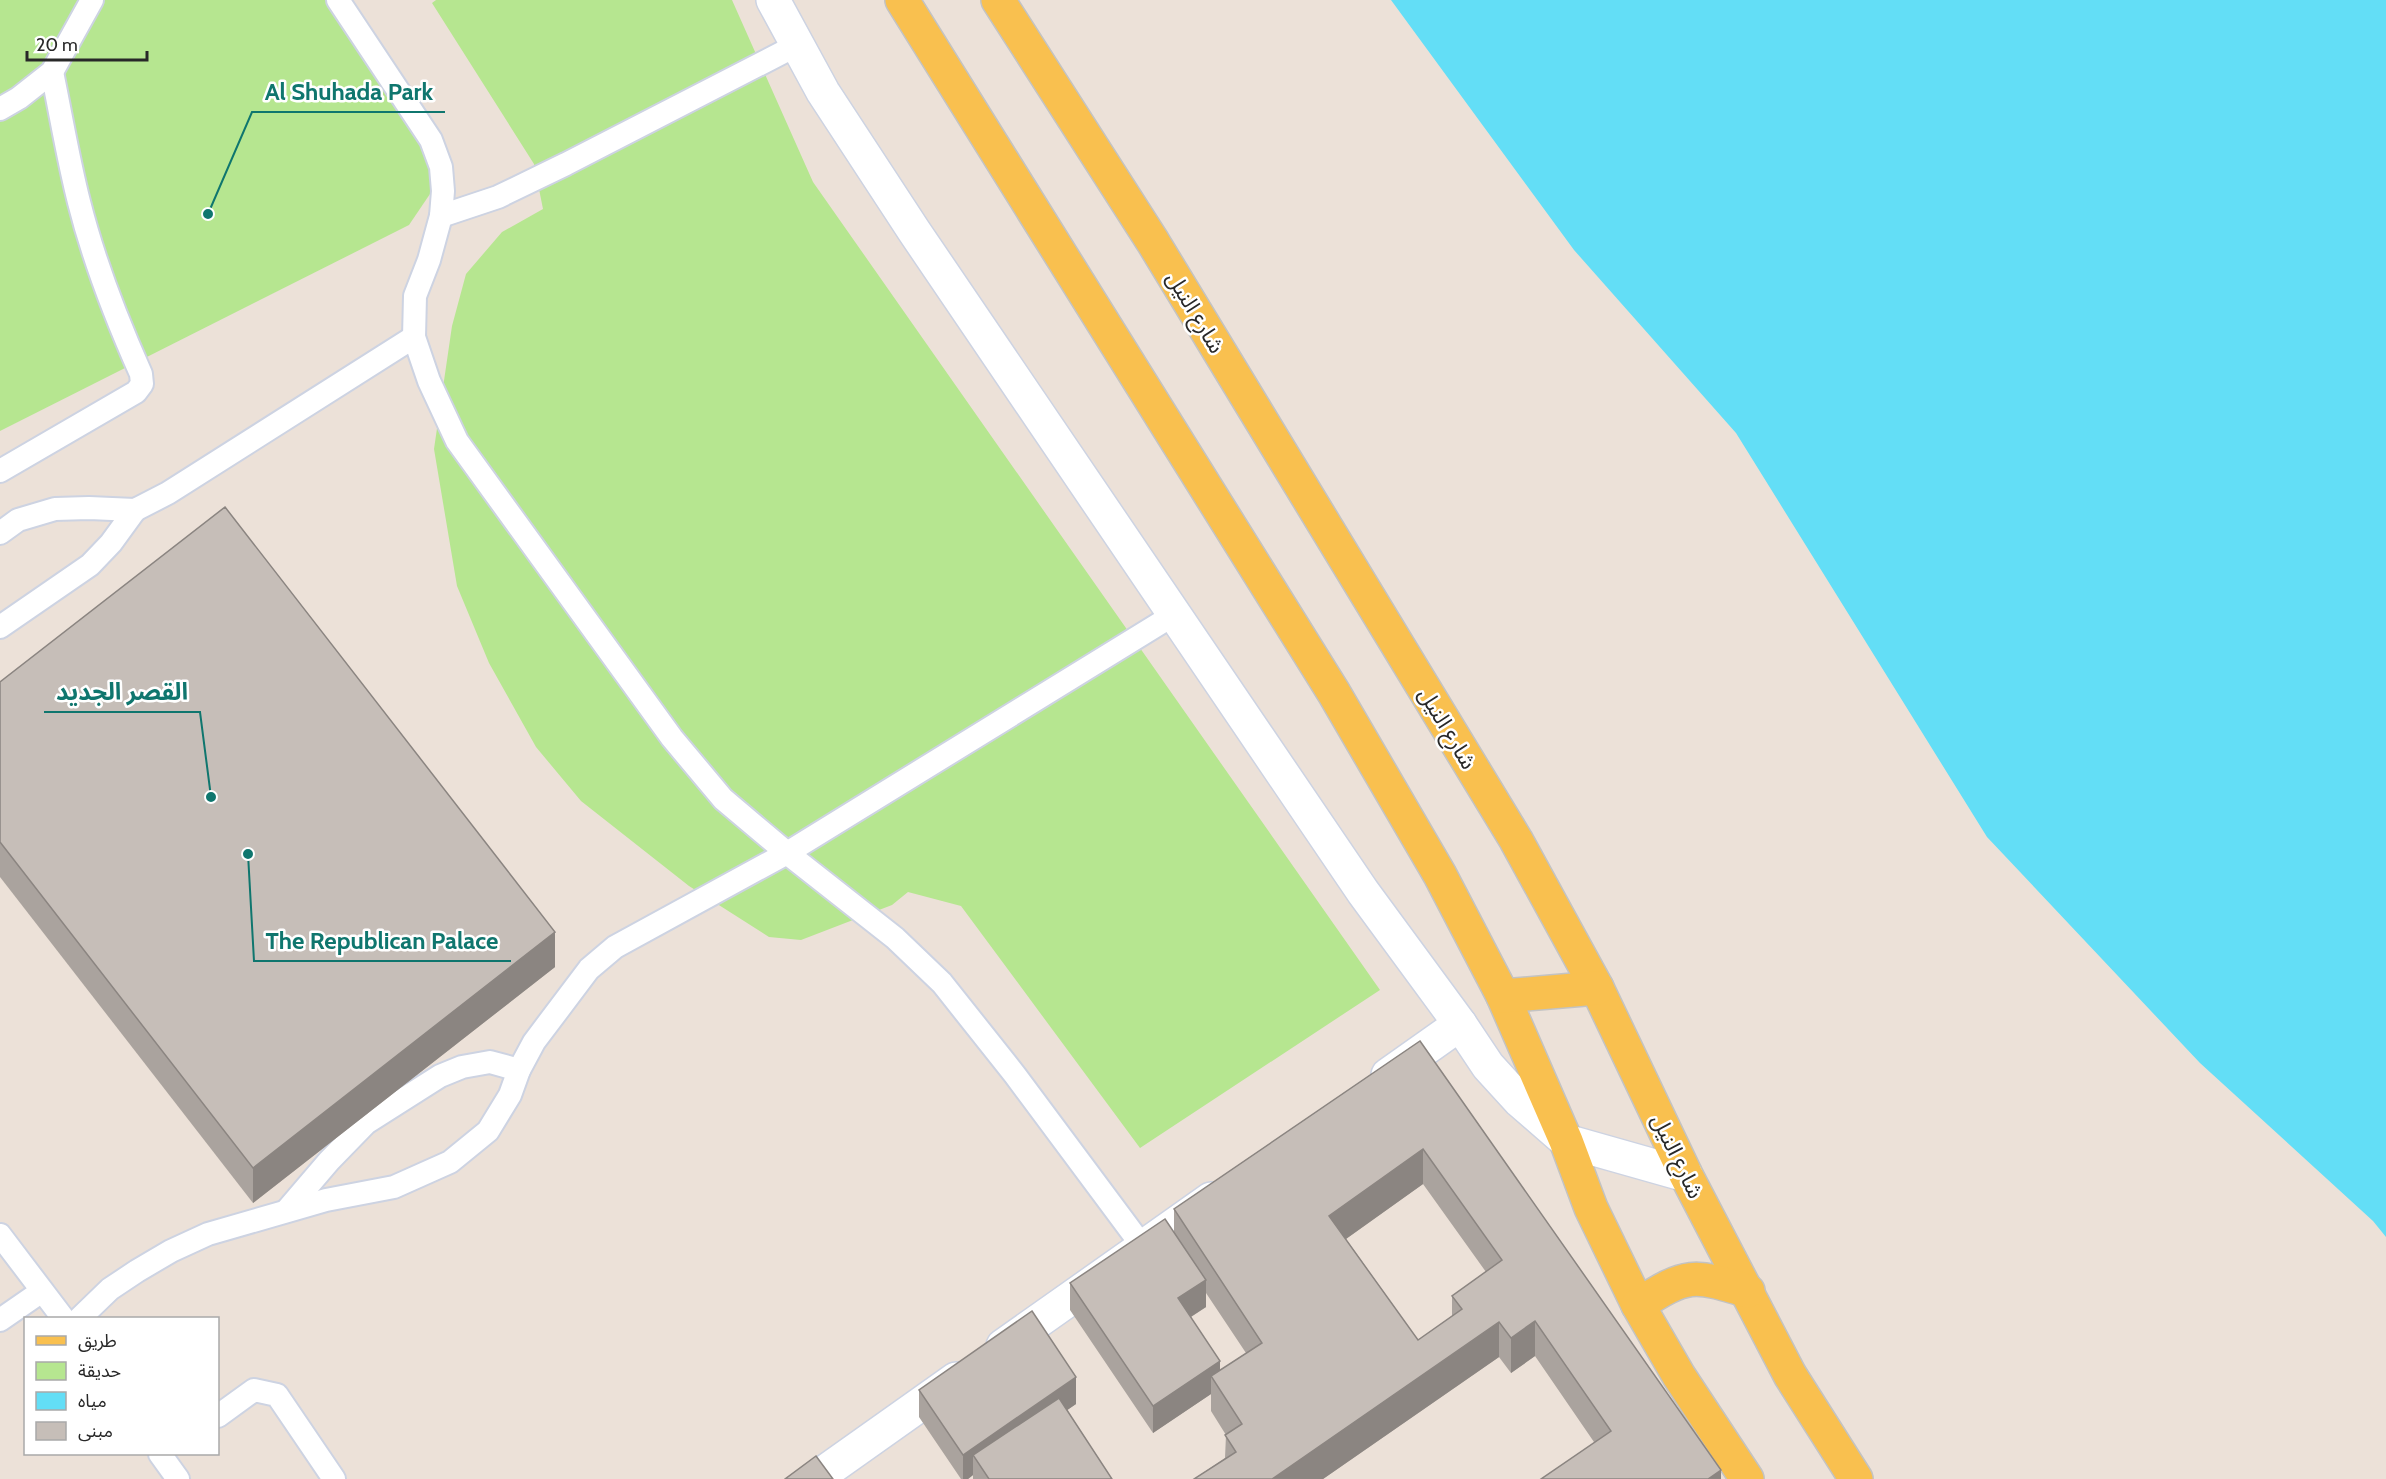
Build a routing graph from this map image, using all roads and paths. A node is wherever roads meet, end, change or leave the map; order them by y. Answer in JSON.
{"nodes":[{"id":1,"x":92,"y":0,"type":"edge"},
{"id":2,"x":338,"y":0,"type":"edge"},
{"id":3,"x":773,"y":0,"type":"edge"},
{"id":4,"x":902,"y":0,"type":"edge"},
{"id":5,"x":998,"y":0,"type":"edge"},
{"id":6,"x":797,"y":45,"type":"junction"},
{"id":7,"x":52,"y":72,"type":"junction"},
{"id":8,"x":0,"y":109,"type":"edge"},
{"id":9,"x":441,"y":216,"type":"junction"},
{"id":10,"x":414,"y":337,"type":"junction"},
{"id":11,"x":0,"y":471,"type":"edge"},
{"id":12,"x":135,"y":510,"type":"junction"},
{"id":13,"x":0,"y":533,"type":"edge"},
{"id":14,"x":1175,"y":614,"type":"junction"},
{"id":15,"x":0,"y":627,"type":"edge"},
{"id":16,"x":787,"y":854,"type":"junction"},
{"id":17,"x":1597,"y":988,"type":"junction"},
{"id":18,"x":1503,"y":996,"type":"junction"},
{"id":19,"x":1460,"y":1024,"type":"junction"},
{"id":20,"x":519,"y":1070,"type":"junction"},
{"id":21,"x":1359,"y":1095,"type":"edge"},
{"id":22,"x":1566,"y":1141,"type":"junction"},
{"id":23,"x":1686,"y":1175,"type":"junction"},
{"id":24,"x":1231,"y":1185,"type":"edge"},
{"id":25,"x":288,"y":1209,"type":"junction"},
{"id":26,"x":0,"y":1235,"type":"edge"},
{"id":27,"x":1143,"y":1247,"type":"junction"},
{"id":28,"x":42,"y":1291,"type":"junction"},
{"id":29,"x":1748,"y":1291,"type":"junction"},
{"id":30,"x":1638,"y":1305,"type":"junction"},
{"id":31,"x":62,"y":1317,"type":"edge"},
{"id":32,"x":81,"y":1317,"type":"edge"},
{"id":33,"x":0,"y":1320,"type":"edge"},
{"id":34,"x":219,"y":1415,"type":"edge"},
{"id":35,"x":164,"y":1455,"type":"edge"},
{"id":36,"x":178,"y":1479,"type":"edge"},
{"id":37,"x":334,"y":1479,"type":"edge"},
{"id":38,"x":815,"y":1479,"type":"edge"},
{"id":39,"x":1747,"y":1479,"type":"edge"},
{"id":40,"x":1856,"y":1479,"type":"edge"}],
"edges":[{"from":1,"to":7,"type":"lane"},
{"from":2,"to":9,"type":"lane"},
{"from":3,"to":6,"type":"street"},
{"from":4,"to":18,"type":"main road"},
{"from":5,"to":17,"type":"main road","name":"شارع النيل"},
{"from":6,"to":9,"type":"lane"},
{"from":6,"to":14,"type":"street"},
{"from":7,"to":8,"type":"lane"},
{"from":7,"to":11,"type":"lane"},
{"from":9,"to":10,"type":"lane"},
{"from":10,"to":12,"type":"lane"},
{"from":10,"to":16,"type":"lane"},
{"from":12,"to":13,"type":"lane"},
{"from":12,"to":15,"type":"lane"},
{"from":14,"to":16,"type":"lane"},
{"from":14,"to":19,"type":"street"},
{"from":16,"to":20,"type":"lane"},
{"from":16,"to":27,"type":"lane"},
{"from":17,"to":18,"type":"main road"},
{"from":17,"to":23,"type":"main road","name":"شارع النيل"},
{"from":18,"to":22,"type":"main road"},
{"from":19,"to":21,"type":"street"},
{"from":19,"to":22,"type":"street"},
{"from":20,"to":25,"type":"lane"},
{"from":20,"to":25,"type":"lane"},
{"from":22,"to":23,"type":"street"},
{"from":22,"to":30,"type":"main road"},
{"from":23,"to":29,"type":"main road","name":"شارع النيل"},
{"from":24,"to":27,"type":"street"},
{"from":25,"to":32,"type":"lane"},
{"from":26,"to":28,"type":"lane"},
{"from":27,"to":38,"type":"street"},
{"from":28,"to":31,"type":"lane"},
{"from":28,"to":33,"type":"lane"},
{"from":29,"to":30,"type":"main road"},
{"from":29,"to":40,"type":"main road","name":"شارع النيل"},
{"from":30,"to":39,"type":"main road"},
{"from":34,"to":37,"type":"lane"},
{"from":35,"to":36,"type":"lane"}]}
